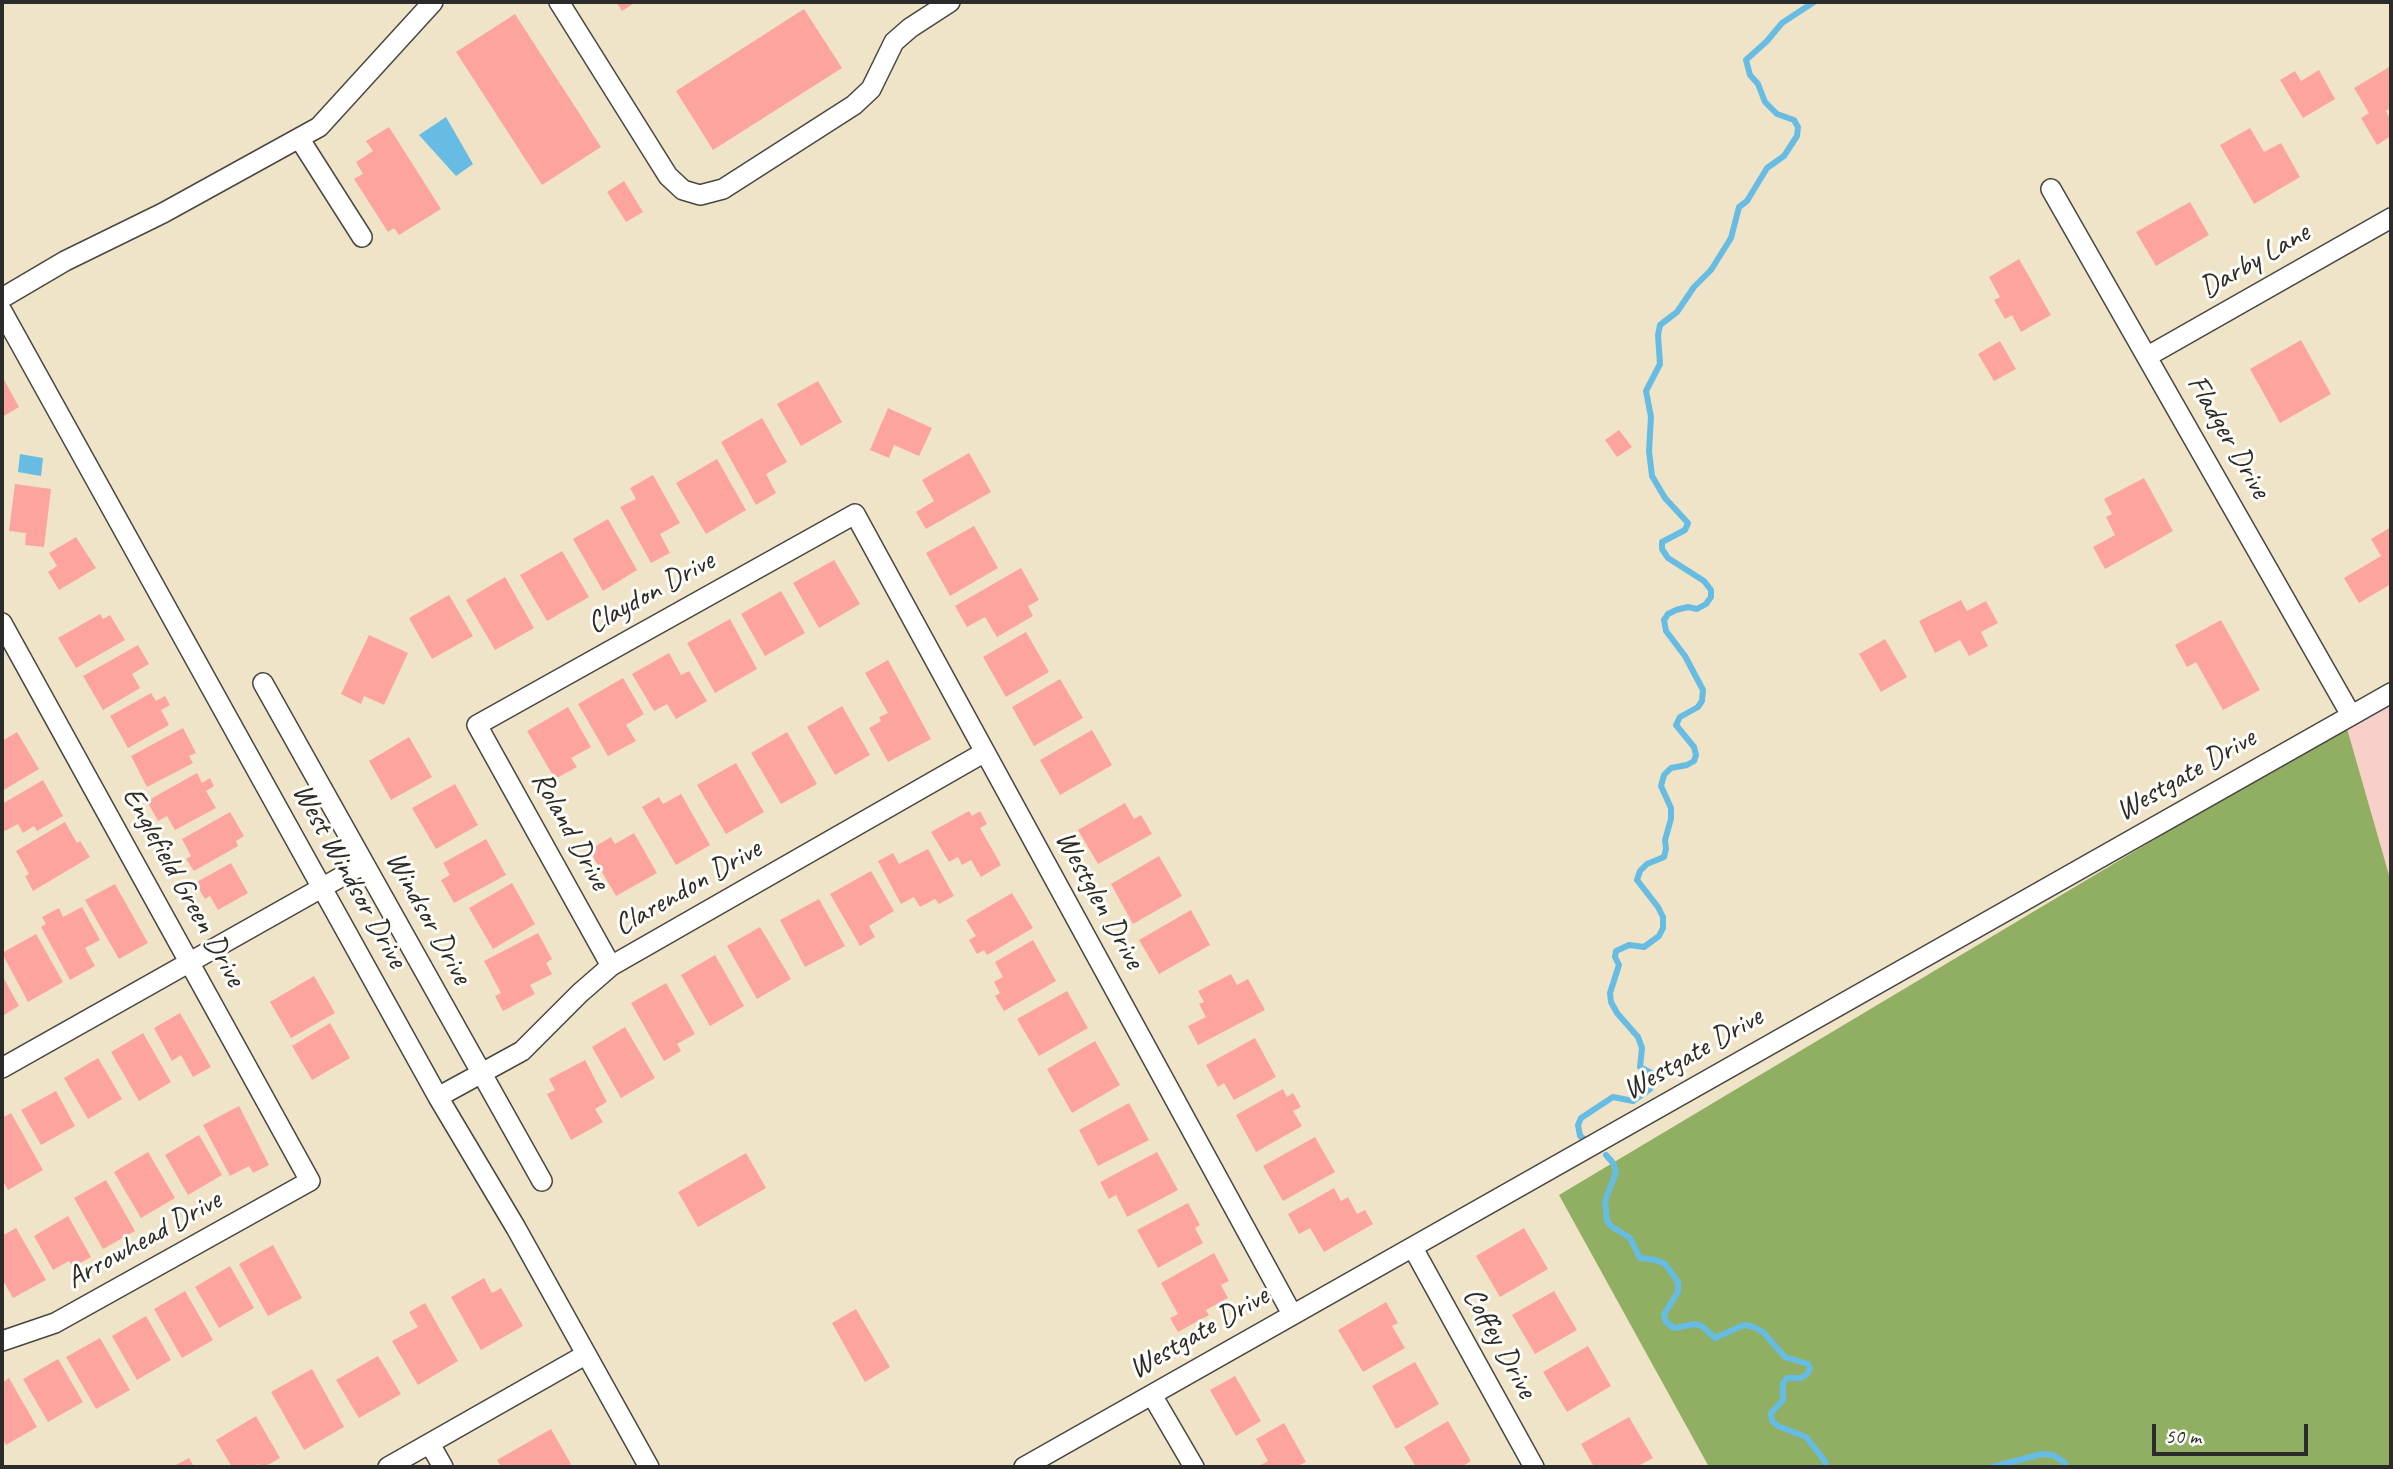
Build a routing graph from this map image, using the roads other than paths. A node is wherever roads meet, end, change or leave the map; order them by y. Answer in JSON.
{"nodes":[{"id":1,"x":433,"y":2,"type":"edge"},
{"id":2,"x":559,"y":2,"type":"edge"},
{"id":3,"x":950,"y":2,"type":"edge"},
{"id":4,"x":299,"y":138,"type":"junction"},
{"id":5,"x":2051,"y":189,"type":"dead end"},
{"id":6,"x":2391,"y":218,"type":"edge"},
{"id":7,"x":362,"y":237,"type":"dead end"},
{"id":8,"x":2,"y":298,"type":"edge"},
{"id":9,"x":2,"y":311,"type":"edge"},
{"id":10,"x":2148,"y":356,"type":"junction"},
{"id":11,"x":855,"y":514,"type":"joint"},
{"id":12,"x":2,"y":624,"type":"edge"},
{"id":13,"x":263,"y":683,"type":"dead end"},
{"id":14,"x":2391,"y":693,"type":"edge"},
{"id":15,"x":2351,"y":715,"type":"junction"},
{"id":16,"x":477,"y":725,"type":"joint"},
{"id":17,"x":985,"y":752,"type":"junction"},
{"id":18,"x":364,"y":864,"type":"junction"},
{"id":19,"x":321,"y":888,"type":"junction"},
{"id":20,"x":191,"y":961,"type":"junction"},
{"id":21,"x":611,"y":966,"type":"junction"},
{"id":22,"x":2,"y":1068,"type":"edge"},
{"id":23,"x":481,"y":1074,"type":"junction"},
{"id":24,"x":438,"y":1097,"type":"junction"},
{"id":25,"x":310,"y":1181,"type":"joint"},
{"id":26,"x":542,"y":1181,"type":"dead end"},
{"id":27,"x":1412,"y":1248,"type":"junction"},
{"id":28,"x":1292,"y":1314,"type":"junction"},
{"id":29,"x":2,"y":1341,"type":"edge"},
{"id":30,"x":586,"y":1355,"type":"junction"},
{"id":31,"x":1152,"y":1395,"type":"junction"},
{"id":32,"x":430,"y":1444,"type":"junction"},
{"id":33,"x":388,"y":1467,"type":"edge"},
{"id":34,"x":443,"y":1467,"type":"edge"},
{"id":35,"x":649,"y":1467,"type":"edge"},
{"id":36,"x":1024,"y":1467,"type":"edge"},
{"id":37,"x":1194,"y":1467,"type":"edge"},
{"id":38,"x":1534,"y":1467,"type":"edge"}],
"edges":[{"from":1,"to":4,"type":"street"},
{"from":2,"to":3,"type":"street"},
{"from":4,"to":7,"type":"street"},
{"from":4,"to":8,"type":"street"},
{"from":5,"to":10,"type":"street","name":"Fladger Drive"},
{"from":6,"to":10,"type":"street","name":"Darby Lane"},
{"from":9,"to":19,"type":"street","name":"West Windsor Drive"},
{"from":10,"to":15,"type":"street","name":"Fladger Drive"},
{"from":11,"to":16,"type":"street","name":"Claydon Drive"},
{"from":11,"to":17,"type":"street","name":"Westglen Drive"},
{"from":12,"to":20,"type":"street","name":"Englefield Green Drive"},
{"from":13,"to":18,"type":"street","name":"Windsor Drive"},
{"from":14,"to":15,"type":"street","name":"Westgate Drive"},
{"from":15,"to":27,"type":"street","name":"Westgate Drive"},
{"from":16,"to":21,"type":"street","name":"Roland Drive"},
{"from":17,"to":21,"type":"street","name":"Clarendon Drive"},
{"from":17,"to":28,"type":"street","name":"Westglen Drive"},
{"from":18,"to":19,"type":"street"},
{"from":18,"to":23,"type":"street","name":"Windsor Drive"},
{"from":19,"to":20,"type":"street"},
{"from":19,"to":24,"type":"street","name":"West Windsor Drive"},
{"from":20,"to":22,"type":"street"},
{"from":20,"to":25,"type":"street","name":"Englefield Green Drive"},
{"from":21,"to":23,"type":"street","name":"Clarendon Drive"},
{"from":23,"to":24,"type":"street","name":"Clarendon Drive"},
{"from":23,"to":26,"type":"street","name":"Windsor Drive"},
{"from":24,"to":30,"type":"street","name":"West Windsor Drive"},
{"from":25,"to":29,"type":"street","name":"Arrowhead Drive"},
{"from":27,"to":28,"type":"street","name":"Westgate Drive"},
{"from":27,"to":38,"type":"street","name":"Coffey Drive"},
{"from":28,"to":31,"type":"street","name":"Westgate Drive"},
{"from":30,"to":32,"type":"street"},
{"from":30,"to":35,"type":"street","name":"West Windsor Drive"},
{"from":31,"to":36,"type":"street","name":"Westgate Drive"},
{"from":31,"to":37,"type":"street"},
{"from":32,"to":33,"type":"street"},
{"from":32,"to":34,"type":"street"}]}
